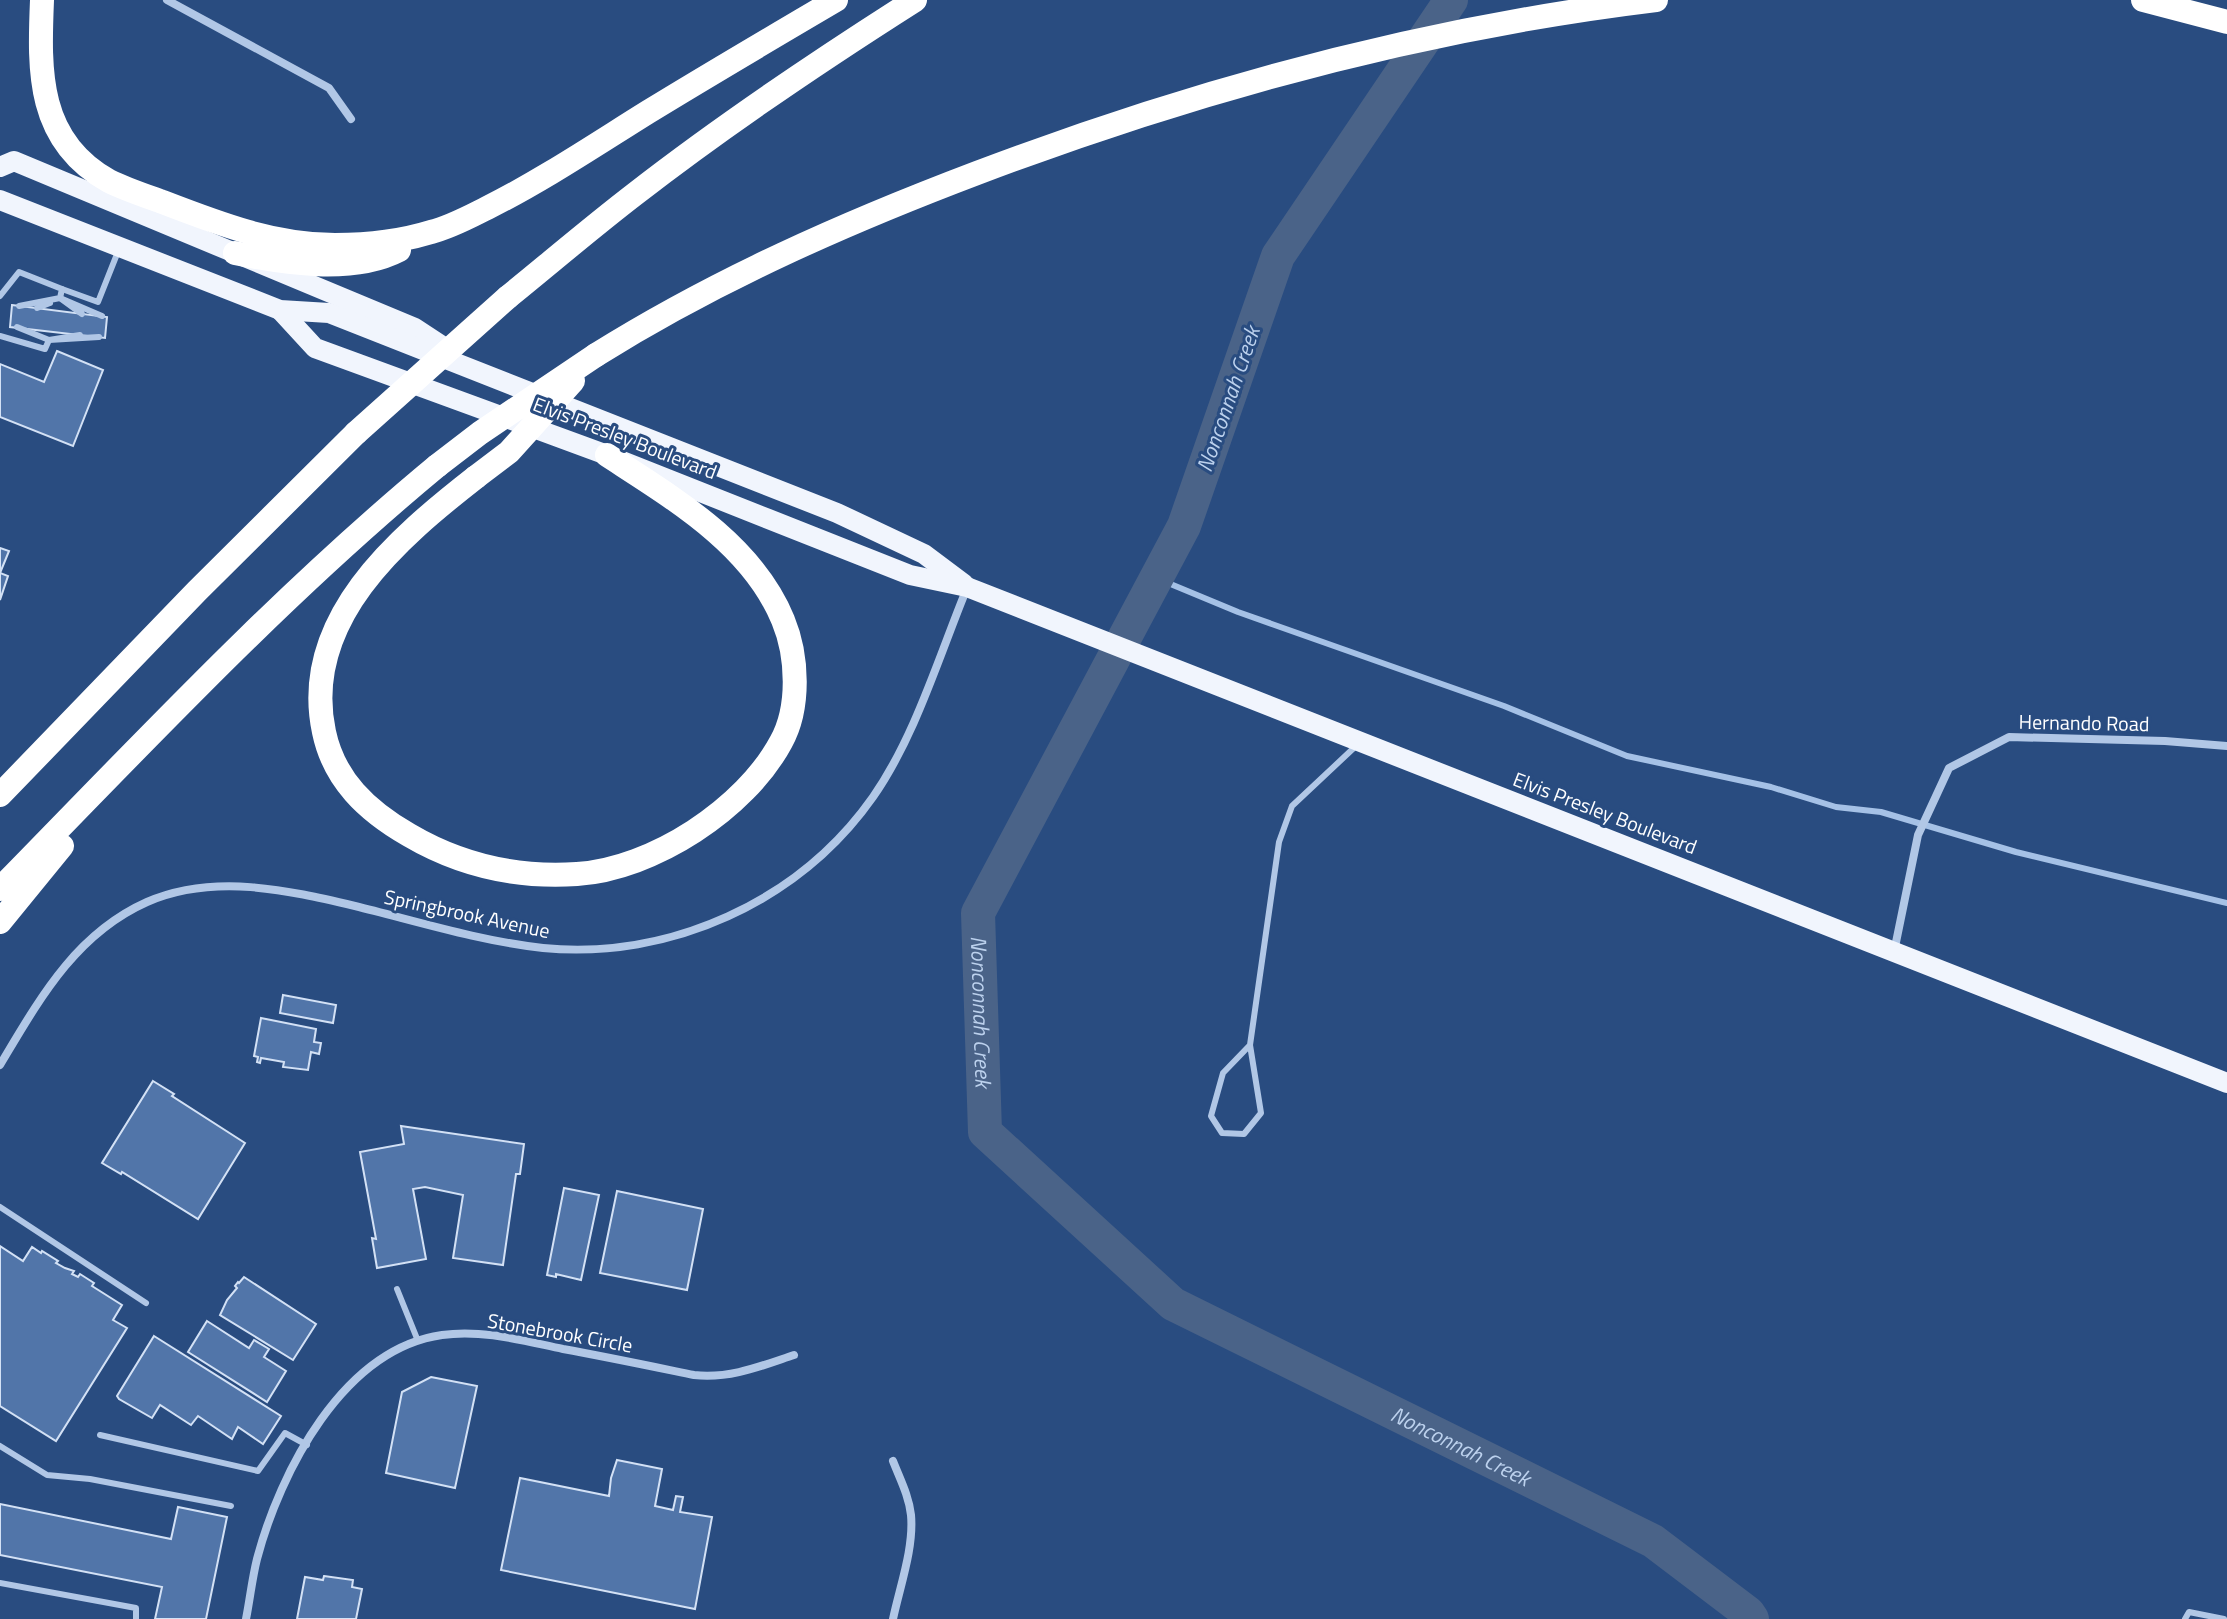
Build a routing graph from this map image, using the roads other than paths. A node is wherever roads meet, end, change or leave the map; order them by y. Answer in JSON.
{"nodes":[{"id":1,"x":42,"y":0,"type":"edge"},
{"id":2,"x":167,"y":0,"type":"edge"},
{"id":3,"x":836,"y":0,"type":"edge"},
{"id":4,"x":915,"y":0,"type":"edge"},
{"id":5,"x":1656,"y":0,"type":"edge"},
{"id":6,"x":2143,"y":0,"type":"edge"},
{"id":7,"x":2227,"y":22,"type":"edge"},
{"id":8,"x":351,"y":119,"type":"dead end"},
{"id":9,"x":0,"y":167,"type":"edge"},
{"id":10,"x":0,"y":200,"type":"edge"},
{"id":11,"x":429,"y":233,"type":"junction"},
{"id":12,"x":119,"y":247,"type":"junction"},
{"id":13,"x":235,"y":253,"type":"junction"},
{"id":14,"x":62,"y":289,"type":"junction"},
{"id":15,"x":0,"y":296,"type":"edge"},
{"id":16,"x":60,"y":298,"type":"junction"},
{"id":17,"x":19,"y":306,"type":"dead end"},
{"id":18,"x":37,"y":308,"type":"dead end"},
{"id":19,"x":280,"y":310,"type":"junction"},
{"id":20,"x":59,"y":311,"type":"dead end"},
{"id":21,"x":82,"y":314,"type":"dead end"},
{"id":22,"x":102,"y":316,"type":"dead end"},
{"id":23,"x":17,"y":327,"type":"dead end"},
{"id":24,"x":35,"y":329,"type":"dead end"},
{"id":25,"x":57,"y":332,"type":"dead end"},
{"id":26,"x":80,"y":335,"type":"dead end"},
{"id":27,"x":0,"y":336,"type":"edge"},
{"id":28,"x":99,"y":337,"type":"dead end"},
{"id":29,"x":49,"y":340,"type":"junction"},
{"id":30,"x":596,"y":355,"type":"junction"},
{"id":31,"x":487,"y":374,"type":"junction"},
{"id":32,"x":607,"y":455,"type":"junction"},
{"id":33,"x":967,"y":587,"type":"junction"},
{"id":34,"x":159,"y":726,"type":"junction"},
{"id":35,"x":1360,"y":742,"type":"junction"},
{"id":36,"x":2227,"y":746,"type":"edge"},
{"id":37,"x":0,"y":795,"type":"edge"},
{"id":38,"x":0,"y":889,"type":"edge"},
{"id":39,"x":0,"y":922,"type":"edge"},
{"id":40,"x":1894,"y":952,"type":"junction"},
{"id":41,"x":1250,"y":1045,"type":"junction"},
{"id":42,"x":0,"y":1065,"type":"edge"},
{"id":43,"x":2227,"y":1083,"type":"edge"},
{"id":44,"x":0,"y":1207,"type":"edge"},
{"id":45,"x":397,"y":1289,"type":"dead end"},
{"id":46,"x":146,"y":1303,"type":"dead end"},
{"id":47,"x":418,"y":1341,"type":"junction"},
{"id":48,"x":794,"y":1355,"type":"dead end"},
{"id":49,"x":100,"y":1435,"type":"dead end"},
{"id":50,"x":307,"y":1445,"type":"junction"},
{"id":51,"x":0,"y":1446,"type":"edge"},
{"id":52,"x":893,"y":1461,"type":"dead end"},
{"id":53,"x":231,"y":1506,"type":"dead end"},
{"id":54,"x":0,"y":1583,"type":"edge"},
{"id":55,"x":136,"y":1619,"type":"edge"},
{"id":56,"x":246,"y":1619,"type":"edge"},
{"id":57,"x":893,"y":1619,"type":"edge"},
{"id":58,"x":2185,"y":1619,"type":"edge"},
{"id":59,"x":2224,"y":1619,"type":"edge"}],
"edges":[{"from":1,"to":11,"type":"highway"},
{"from":2,"to":8,"type":"street"},
{"from":3,"to":11,"type":"highway"},
{"from":4,"to":37,"type":"highway","bridge":true},
{"from":5,"to":30,"type":"highway"},
{"from":6,"to":7,"type":"highway"},
{"from":9,"to":13,"type":"main road"},
{"from":10,"to":12,"type":"main road","name":"Elvis Presley Boulevard"},
{"from":11,"to":13,"type":"highway"},
{"from":12,"to":14,"type":"lane"},
{"from":12,"to":19,"type":"main road","name":"Elvis Presley Boulevard"},
{"from":13,"to":31,"type":"main road"},
{"from":14,"to":15,"type":"lane"},
{"from":14,"to":16,"type":"lane"},
{"from":16,"to":17,"type":"lane"},
{"from":16,"to":18,"type":"lane"},
{"from":16,"to":20,"type":"lane"},
{"from":16,"to":21,"type":"lane"},
{"from":16,"to":22,"type":"lane"},
{"from":19,"to":31,"type":"main road","name":"Elvis Presley Boulevard"},
{"from":19,"to":32,"type":"main road","name":"Elvis Presley Boulevard"},
{"from":23,"to":29,"type":"lane"},
{"from":24,"to":29,"type":"lane"},
{"from":25,"to":29,"type":"lane"},
{"from":26,"to":29,"type":"lane"},
{"from":27,"to":29,"type":"lane"},
{"from":28,"to":29,"type":"lane"},
{"from":30,"to":32,"type":"highway","bridge":true},
{"from":30,"to":34,"type":"highway","bridge":true},
{"from":31,"to":33,"type":"main road","name":"Elvis Presley Boulevard"},
{"from":32,"to":33,"type":"main road","name":"Elvis Presley Boulevard"},
{"from":33,"to":35,"type":"main road","name":"Elvis Presley Boulevard"},
{"from":33,"to":42,"type":"street","name":"Springbrook Avenue"},
{"from":34,"to":38,"type":"highway"},
{"from":34,"to":39,"type":"highway"},
{"from":35,"to":40,"type":"main road","name":"Elvis Presley Boulevard"},
{"from":35,"to":41,"type":"lane"},
{"from":36,"to":40,"type":"street","name":"Hernando Road"},
{"from":40,"to":43,"type":"main road","name":"Elvis Presley Boulevard"},
{"from":41,"to":41,"type":"lane"},
{"from":44,"to":46,"type":"lane"},
{"from":45,"to":47,"type":"lane"},
{"from":47,"to":48,"type":"street","name":"Stonebrook Circle"},
{"from":47,"to":50,"type":"street","name":"Stonebrook Circle"},
{"from":49,"to":50,"type":"lane"},
{"from":50,"to":56,"type":"street","name":"Stonebrook Circle"},
{"from":51,"to":53,"type":"lane"},
{"from":52,"to":57,"type":"street"},
{"from":54,"to":55,"type":"lane"},
{"from":58,"to":59,"type":"lane"}]}
